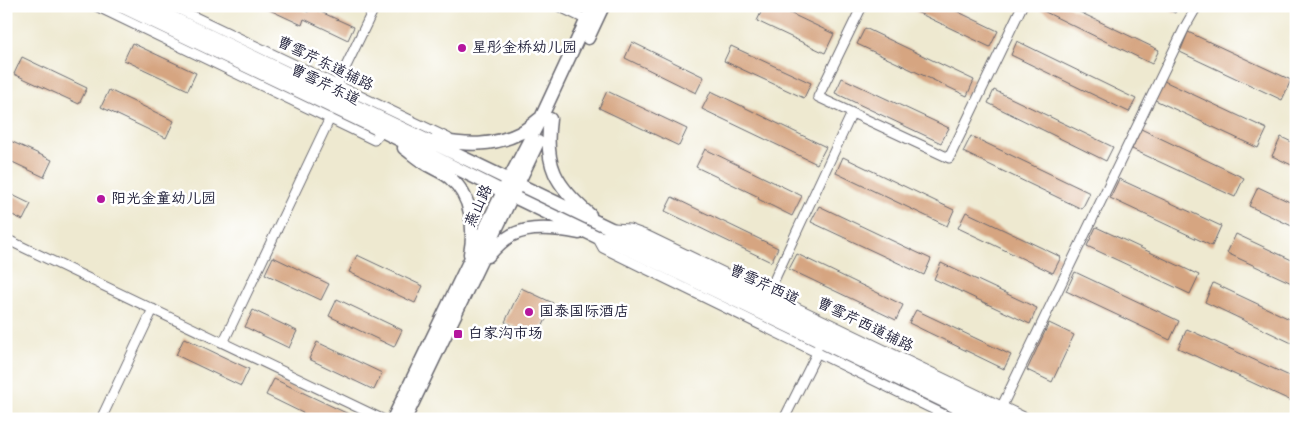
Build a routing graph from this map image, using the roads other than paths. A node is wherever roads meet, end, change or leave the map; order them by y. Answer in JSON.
{"nodes":[{"id":1,"x":96,"y":6,"type":"edge"},
{"id":2,"x":121,"y":6,"type":"edge"},
{"id":3,"x":148,"y":6,"type":"edge"},
{"id":4,"x":172,"y":6,"type":"edge"},
{"id":5,"x":375,"y":6,"type":"edge"},
{"id":6,"x":558,"y":6,"type":"edge"},
{"id":7,"x":593,"y":6,"type":"edge"},
{"id":8,"x":603,"y":6,"type":"edge"},
{"id":9,"x":862,"y":6,"type":"edge"},
{"id":10,"x":1022,"y":6,"type":"edge"},
{"id":11,"x":1197,"y":6,"type":"edge"},
{"id":12,"x":587,"y":20,"type":"junction"},
{"id":13,"x":337,"y":86,"type":"junction"},
{"id":14,"x":852,"y":113,"type":"junction"},
{"id":15,"x":330,"y":118,"type":"junction"},
{"id":16,"x":546,"y":118,"type":"junction"},
{"id":17,"x":378,"y":135,"type":"junction"},
{"id":18,"x":423,"y":138,"type":"junction"},
{"id":19,"x":467,"y":145,"type":"junction"},
{"id":20,"x":511,"y":188,"type":"junction"},
{"id":21,"x":602,"y":232,"type":"junction"},
{"id":22,"x":6,"y":239,"type":"edge"},
{"id":23,"x":473,"y":268,"type":"junction"},
{"id":24,"x":768,"y":299,"type":"junction"},
{"id":25,"x":153,"y":309,"type":"junction"},
{"id":26,"x":223,"y":343,"type":"junction"},
{"id":27,"x":817,"y":346,"type":"junction"},
{"id":28,"x":1004,"y":413,"type":"edge"},
{"id":29,"x":101,"y":419,"type":"edge"},
{"id":30,"x":382,"y":419,"type":"edge"},
{"id":31,"x":393,"y":419,"type":"edge"},
{"id":32,"x":405,"y":419,"type":"edge"},
{"id":33,"x":784,"y":419,"type":"edge"},
{"id":34,"x":954,"y":419,"type":"edge"},
{"id":35,"x":981,"y":419,"type":"edge"},
{"id":36,"x":1028,"y":419,"type":"edge"}],
"edges":[{"from":1,"to":15,"type":"street"},
{"from":2,"to":17,"type":"main road","name":"曹雪芹东道"},
{"from":3,"to":18,"type":"main road","name":"曹雪芹东道"},
{"from":4,"to":13,"type":"street","name":"曹雪芹东道辅路"},
{"from":5,"to":13,"type":"street"},
{"from":6,"to":12,"type":"street"},
{"from":7,"to":12,"type":"main road","name":"燕山路"},
{"from":8,"to":16,"type":"main road","name":"燕山路"},
{"from":9,"to":14,"type":"street"},
{"from":10,"to":14,"type":"street"},
{"from":11,"to":28,"type":"street"},
{"from":12,"to":16,"type":"main road","name":"燕山路"},
{"from":13,"to":19,"type":"street","name":"曹雪芹东道辅路"},
{"from":14,"to":24,"type":"street"},
{"from":15,"to":17,"type":"street"},
{"from":15,"to":26,"type":"street"},
{"from":16,"to":19,"type":"main road"},
{"from":16,"to":20,"type":"main road","name":"燕山路"},
{"from":16,"to":21,"type":"main road"},
{"from":17,"to":20,"type":"main road","name":"曹雪芹东道"},
{"from":17,"to":23,"type":"main road"},
{"from":18,"to":19,"type":"main road"},
{"from":18,"to":20,"type":"main road","name":"曹雪芹东道"},
{"from":20,"to":21,"type":"main road","name":"曹雪芹西道"},
{"from":20,"to":23,"type":"main road","name":"燕山路"},
{"from":21,"to":23,"type":"main road"},
{"from":21,"to":24,"type":"main road","name":"曹雪芹西道"},
{"from":21,"to":27,"type":"main road","name":"曹雪芹西道"},
{"from":22,"to":25,"type":"street"},
{"from":23,"to":31,"type":"main road","name":"燕山路"},
{"from":23,"to":32,"type":"main road","name":"燕山路"},
{"from":24,"to":28,"type":"main road","name":"曹雪芹西道"},
{"from":25,"to":26,"type":"street"},
{"from":25,"to":29,"type":"street"},
{"from":26,"to":30,"type":"street"},
{"from":27,"to":33,"type":"street"},
{"from":27,"to":34,"type":"street"},
{"from":27,"to":35,"type":"main road","name":"曹雪芹西道"},
{"from":28,"to":36,"type":"street"}]}
